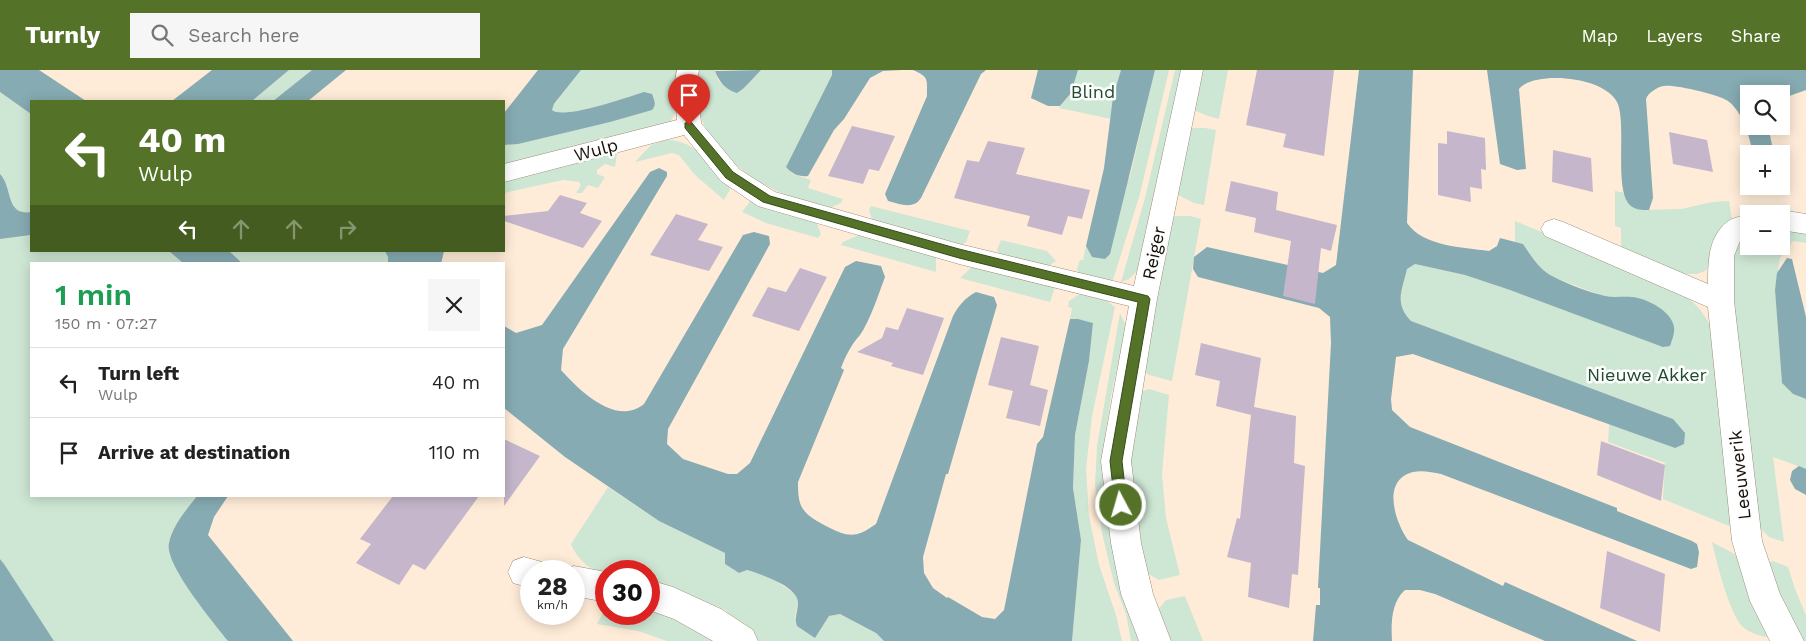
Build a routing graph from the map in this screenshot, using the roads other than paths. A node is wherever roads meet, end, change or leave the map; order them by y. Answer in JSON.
{"nodes":[{"id":1,"x":688,"y":70,"type":"edge"},
{"id":2,"x":1192,"y":70,"type":"edge"},
{"id":3,"x":689,"y":125,"type":"junction"},
{"id":4,"x":505,"y":173,"type":"edge"},
{"id":5,"x":1790,"y":221,"type":"edge"},
{"id":6,"x":1806,"y":224,"type":"edge"},
{"id":7,"x":1740,"y":227,"type":"edge"},
{"id":8,"x":1554,"y":229,"type":"dead end"},
{"id":9,"x":1144,"y":299,"type":"junction"},
{"id":10,"x":1721,"y":301,"type":"junction"},
{"id":11,"x":660,"y":597,"type":"edge"},
{"id":12,"x":742,"y":641,"type":"edge"},
{"id":13,"x":1155,"y":641,"type":"edge"},
{"id":14,"x":1788,"y":641,"type":"edge"}],
"edges":[{"from":1,"to":3,"type":"street"},
{"from":2,"to":9,"type":"street","name":"Reiger"},
{"from":3,"to":4,"type":"street","name":"Wulp"},
{"from":3,"to":9,"type":"street"},
{"from":5,"to":6,"type":"street"},
{"from":7,"to":10,"type":"street","name":"Leeuwerik"},
{"from":8,"to":10,"type":"street"},
{"from":9,"to":13,"type":"street","name":"Reiger"},
{"from":10,"to":14,"type":"street","name":"Leeuwerik"},
{"from":11,"to":12,"type":"street"}]}
